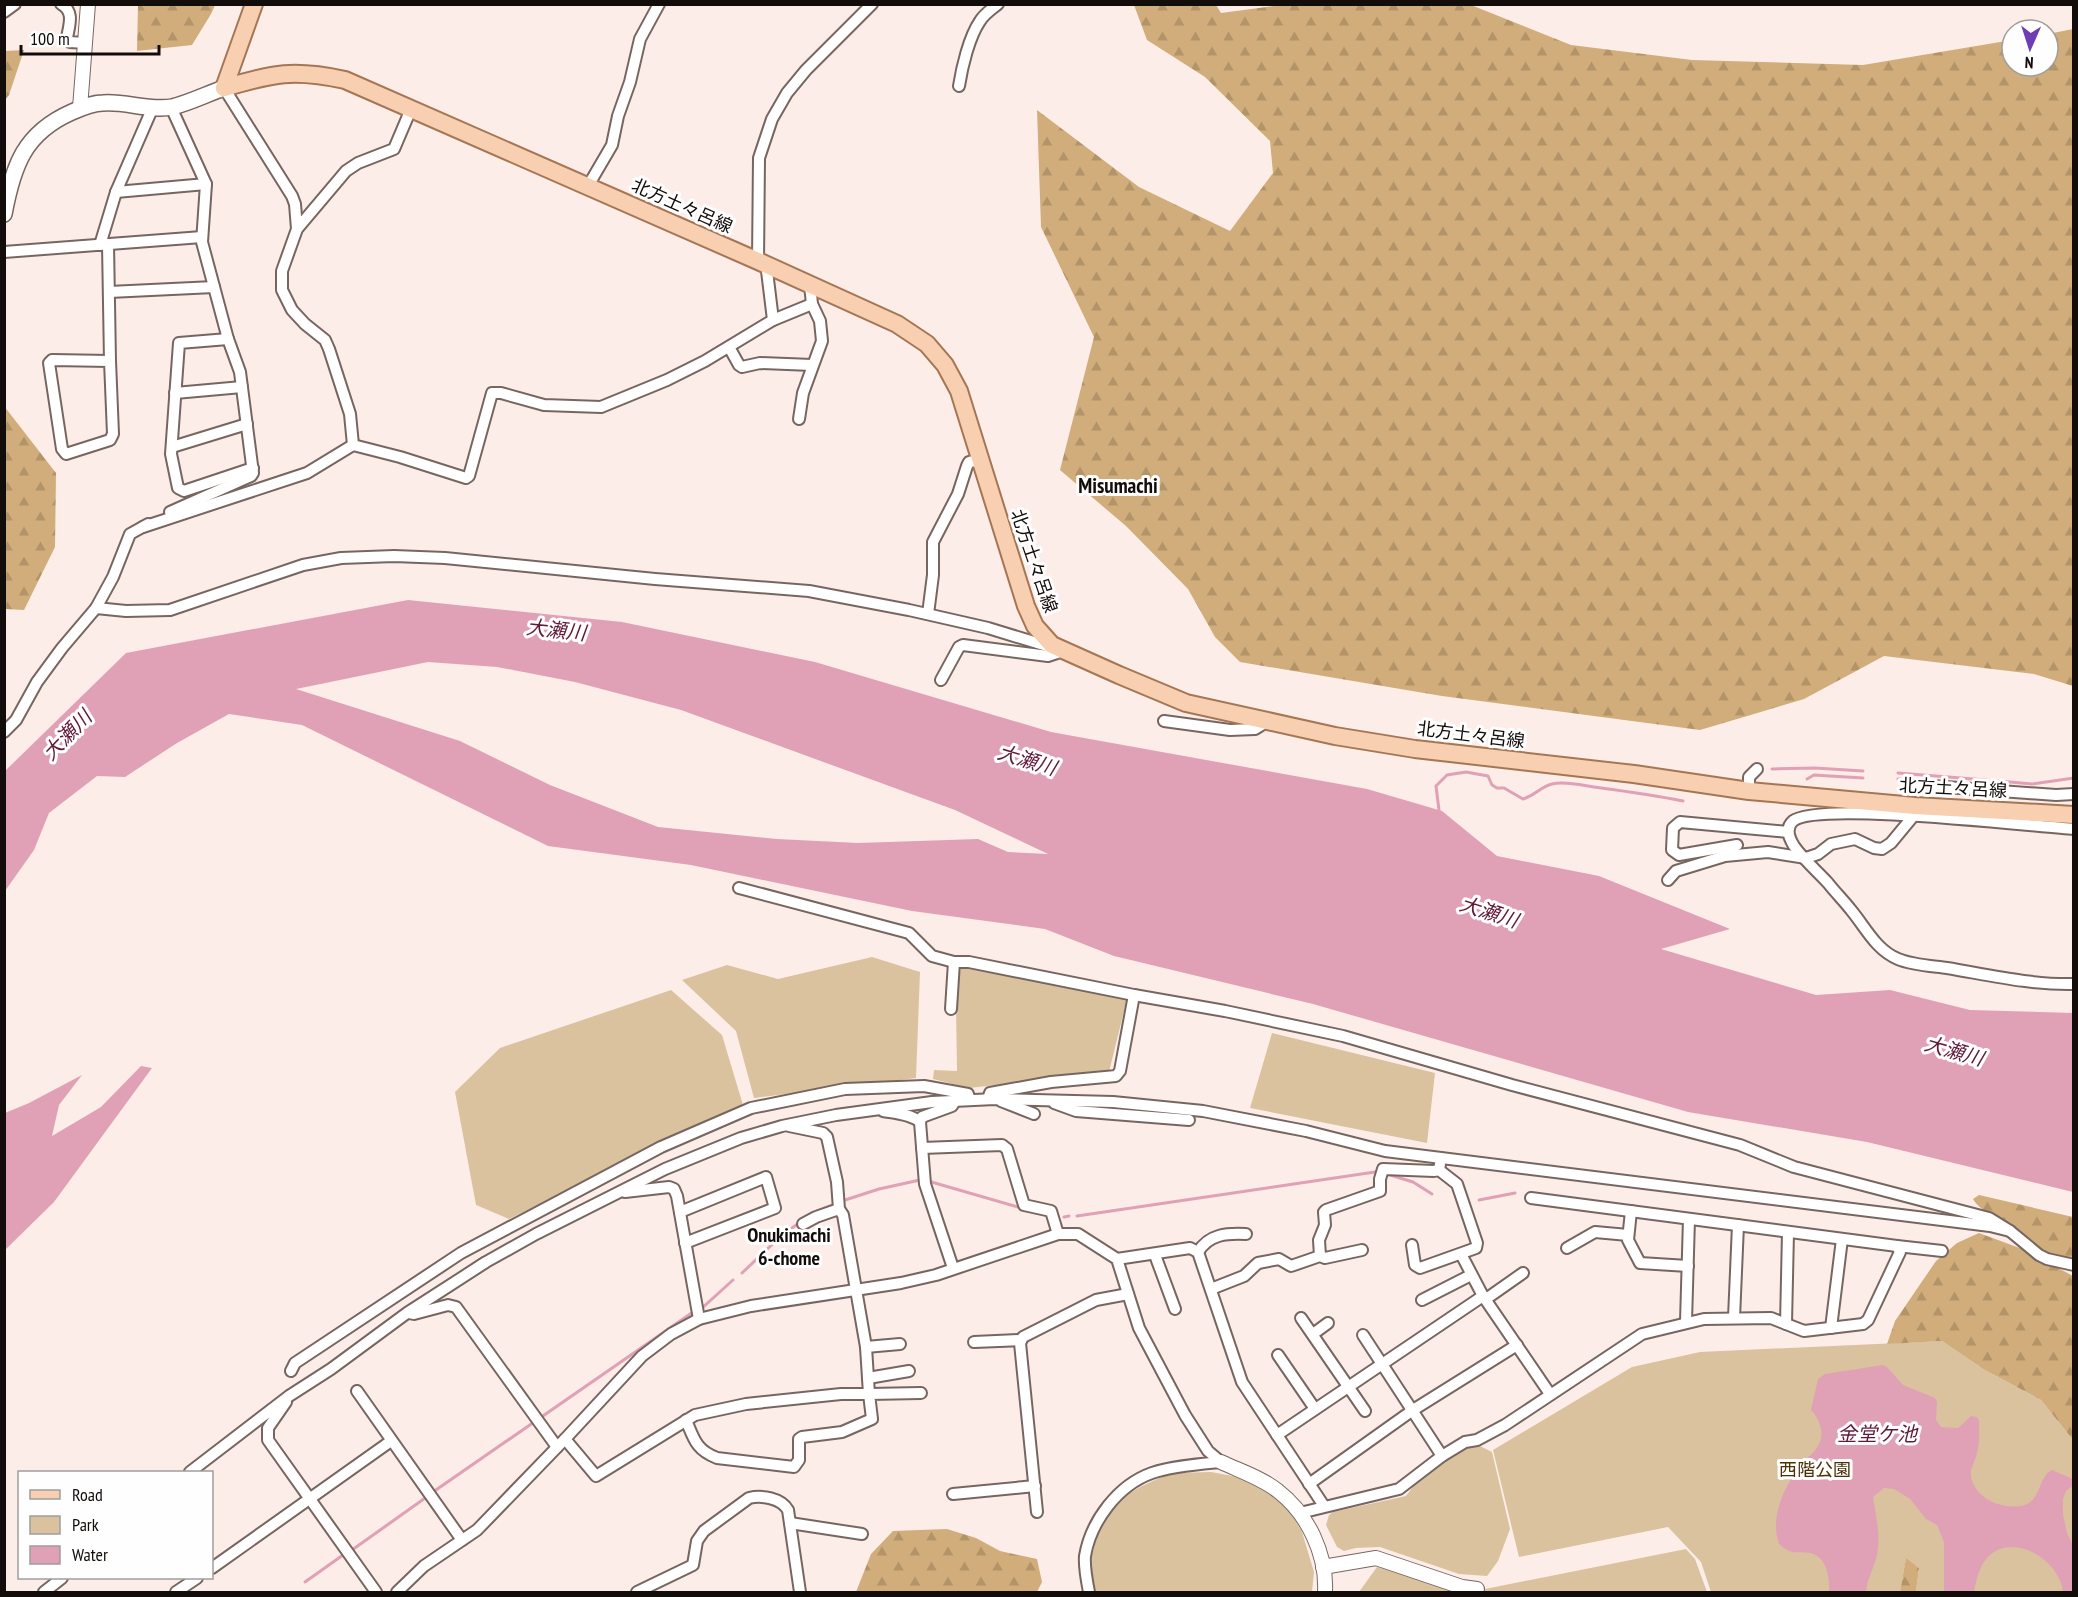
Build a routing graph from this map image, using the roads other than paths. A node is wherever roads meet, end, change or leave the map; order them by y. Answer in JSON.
{"nodes":[{"id":1,"x":15,"y":4,"type":"edge"},
{"id":2,"x":61,"y":4,"type":"edge"},
{"id":3,"x":88,"y":4,"type":"edge"},
{"id":4,"x":254,"y":4,"type":"edge"},
{"id":5,"x":659,"y":4,"type":"edge"},
{"id":6,"x":872,"y":4,"type":"edge"},
{"id":7,"x":998,"y":4,"type":"edge"},
{"id":8,"x":4,"y":12,"type":"edge"},
{"id":9,"x":85,"y":43,"type":"junction"},
{"id":10,"x":959,"y":86,"type":"dead end"},
{"id":11,"x":224,"y":88,"type":"junction"},
{"id":12,"x":153,"y":106,"type":"junction"},
{"id":13,"x":171,"y":107,"type":"junction"},
{"id":14,"x":80,"y":108,"type":"junction"},
{"id":15,"x":411,"y":109,"type":"junction"},
{"id":16,"x":206,"y":184,"type":"junction"},
{"id":17,"x":588,"y":186,"type":"junction"},
{"id":18,"x":116,"y":192,"type":"junction"},
{"id":19,"x":4,"y":214,"type":"edge"},
{"id":20,"x":297,"y":229,"type":"junction"},
{"id":21,"x":202,"y":237,"type":"junction"},
{"id":22,"x":104,"y":244,"type":"junction"},
{"id":23,"x":4,"y":252,"type":"edge"},
{"id":24,"x":764,"y":263,"type":"junction"},
{"id":25,"x":810,"y":285,"type":"junction"},
{"id":26,"x":214,"y":287,"type":"junction"},
{"id":27,"x":109,"y":292,"type":"junction"},
{"id":28,"x":812,"y":304,"type":"junction"},
{"id":29,"x":773,"y":320,"type":"junction"},
{"id":30,"x":228,"y":339,"type":"junction"},
{"id":31,"x":729,"y":347,"type":"junction"},
{"id":32,"x":110,"y":361,"type":"junction"},
{"id":33,"x":812,"y":365,"type":"junction"},
{"id":34,"x":242,"y":387,"type":"junction"},
{"id":35,"x":175,"y":393,"type":"junction"},
{"id":36,"x":799,"y":419,"type":"dead end"},
{"id":37,"x":247,"y":424,"type":"junction"},
{"id":38,"x":353,"y":445,"type":"junction"},
{"id":39,"x":172,"y":447,"type":"junction"},
{"id":40,"x":981,"y":460,"type":"junction"},
{"id":41,"x":253,"y":468,"type":"junction"},
{"id":42,"x":143,"y":527,"type":"junction"},
{"id":43,"x":96,"y":608,"type":"junction"},
{"id":44,"x":928,"y":614,"type":"junction"},
{"id":45,"x":1058,"y":648,"type":"junction"},
{"id":46,"x":941,"y":680,"type":"dead end"},
{"id":47,"x":1164,"y":721,"type":"dead end"},
{"id":48,"x":1266,"y":722,"type":"junction"},
{"id":49,"x":4,"y":732,"type":"edge"},
{"id":50,"x":1757,"y":769,"type":"dead end"},
{"id":51,"x":1919,"y":785,"type":"dead end"},
{"id":52,"x":1749,"y":792,"type":"junction"},
{"id":53,"x":2073,"y":794,"type":"edge"},
{"id":54,"x":1917,"y":811,"type":"junction"},
{"id":55,"x":2073,"y":815,"type":"edge"},
{"id":56,"x":2073,"y":829,"type":"edge"},
{"id":57,"x":1788,"y":832,"type":"junction"},
{"id":58,"x":1737,"y":845,"type":"dead end"},
{"id":59,"x":1806,"y":858,"type":"junction"},
{"id":60,"x":1668,"y":880,"type":"dead end"},
{"id":61,"x":739,"y":888,"type":"dead end"},
{"id":62,"x":954,"y":962,"type":"junction"},
{"id":63,"x":2073,"y":984,"type":"edge"},
{"id":64,"x":1134,"y":995,"type":"junction"},
{"id":65,"x":951,"y":1009,"type":"dead end"},
{"id":66,"x":991,"y":1099,"type":"junction"},
{"id":67,"x":1046,"y":1099,"type":"junction"},
{"id":68,"x":970,"y":1100,"type":"junction"},
{"id":69,"x":955,"y":1101,"type":"junction"},
{"id":70,"x":871,"y":1109,"type":"junction"},
{"id":71,"x":1034,"y":1114,"type":"dead end"},
{"id":72,"x":1189,"y":1120,"type":"dead end"},
{"id":73,"x":920,"y":1122,"type":"junction"},
{"id":74,"x":788,"y":1125,"type":"junction"},
{"id":75,"x":922,"y":1148,"type":"junction"},
{"id":76,"x":1441,"y":1158,"type":"junction"},
{"id":77,"x":1440,"y":1170,"type":"junction"},
{"id":78,"x":616,"y":1193,"type":"junction"},
{"id":79,"x":1531,"y":1198,"type":"dead end"},
{"id":80,"x":839,"y":1209,"type":"junction"},
{"id":81,"x":1631,"y":1211,"type":"junction"},
{"id":82,"x":680,"y":1212,"type":"junction"},
{"id":83,"x":1689,"y":1219,"type":"junction"},
{"id":84,"x":803,"y":1224,"type":"dead end"},
{"id":85,"x":1738,"y":1225,"type":"junction"},
{"id":86,"x":2010,"y":1231,"type":"junction"},
{"id":87,"x":1788,"y":1232,"type":"junction"},
{"id":88,"x":1058,"y":1234,"type":"junction"},
{"id":89,"x":1246,"y":1234,"type":"dead end"},
{"id":90,"x":1628,"y":1235,"type":"junction"},
{"id":91,"x":1842,"y":1239,"type":"junction"},
{"id":92,"x":685,"y":1243,"type":"junction"},
{"id":93,"x":1412,"y":1245,"type":"dead end"},
{"id":94,"x":1897,"y":1246,"type":"junction"},
{"id":95,"x":1567,"y":1248,"type":"dead end"},
{"id":96,"x":1362,"y":1250,"type":"dead end"},
{"id":97,"x":1942,"y":1251,"type":"dead end"},
{"id":98,"x":1198,"y":1252,"type":"junction"},
{"id":99,"x":1461,"y":1254,"type":"junction"},
{"id":100,"x":1155,"y":1255,"type":"junction"},
{"id":101,"x":1320,"y":1256,"type":"junction"},
{"id":102,"x":1117,"y":1259,"type":"junction"},
{"id":103,"x":2073,"y":1265,"type":"edge"},
{"id":104,"x":1688,"y":1266,"type":"junction"},
{"id":105,"x":953,"y":1268,"type":"junction"},
{"id":106,"x":1523,"y":1273,"type":"dead end"},
{"id":107,"x":1471,"y":1275,"type":"junction"},
{"id":108,"x":1211,"y":1289,"type":"junction"},
{"id":109,"x":855,"y":1290,"type":"junction"},
{"id":110,"x":1128,"y":1294,"type":"junction"},
{"id":111,"x":1485,"y":1298,"type":"junction"},
{"id":112,"x":1422,"y":1300,"type":"dead end"},
{"id":113,"x":1174,"y":1309,"type":"dead end"},
{"id":114,"x":407,"y":1313,"type":"junction"},
{"id":115,"x":1301,"y":1318,"type":"dead end"},
{"id":116,"x":1734,"y":1318,"type":"junction"},
{"id":117,"x":699,"y":1319,"type":"junction"},
{"id":118,"x":1686,"y":1322,"type":"junction"},
{"id":119,"x":1328,"y":1323,"type":"dead end"},
{"id":120,"x":1786,"y":1324,"type":"junction"},
{"id":121,"x":1831,"y":1328,"type":"junction"},
{"id":122,"x":1313,"y":1334,"type":"junction"},
{"id":123,"x":1363,"y":1335,"type":"dead end"},
{"id":124,"x":1021,"y":1340,"type":"junction"},
{"id":125,"x":974,"y":1342,"type":"dead end"},
{"id":126,"x":900,"y":1344,"type":"dead end"},
{"id":127,"x":1517,"y":1345,"type":"junction"},
{"id":128,"x":866,"y":1347,"type":"junction"},
{"id":129,"x":1278,"y":1355,"type":"dead end"},
{"id":130,"x":1382,"y":1364,"type":"junction"},
{"id":131,"x":291,"y":1371,"type":"dead end"},
{"id":132,"x":909,"y":1371,"type":"dead end"},
{"id":133,"x":868,"y":1378,"type":"junction"},
{"id":134,"x":1349,"y":1386,"type":"junction"},
{"id":135,"x":357,"y":1391,"type":"dead end"},
{"id":136,"x":869,"y":1394,"type":"junction"},
{"id":137,"x":921,"y":1394,"type":"dead end"},
{"id":138,"x":1550,"y":1394,"type":"junction"},
{"id":139,"x":289,"y":1396,"type":"junction"},
{"id":140,"x":1315,"y":1409,"type":"junction"},
{"id":141,"x":1413,"y":1410,"type":"junction"},
{"id":142,"x":1365,"y":1411,"type":"dead end"},
{"id":143,"x":686,"y":1420,"type":"junction"},
{"id":144,"x":1277,"y":1435,"type":"junction"},
{"id":145,"x":566,"y":1439,"type":"junction"},
{"id":146,"x":391,"y":1441,"type":"junction"},
{"id":147,"x":556,"y":1447,"type":"junction"},
{"id":148,"x":1442,"y":1456,"type":"junction"},
{"id":149,"x":1221,"y":1462,"type":"junction"},
{"id":150,"x":193,"y":1471,"type":"edge"},
{"id":151,"x":1309,"y":1484,"type":"junction"},
{"id":152,"x":1035,"y":1486,"type":"junction"},
{"id":153,"x":953,"y":1494,"type":"dead end"},
{"id":154,"x":310,"y":1499,"type":"junction"},
{"id":155,"x":1324,"y":1506,"type":"junction"},
{"id":156,"x":1038,"y":1512,"type":"dead end"},
{"id":157,"x":1300,"y":1513,"type":"junction"},
{"id":158,"x":790,"y":1523,"type":"junction"},
{"id":159,"x":862,"y":1534,"type":"dead end"},
{"id":160,"x":462,"y":1540,"type":"junction"},
{"id":161,"x":213,"y":1567,"type":"edge"},
{"id":162,"x":1323,"y":1567,"type":"junction"},
{"id":163,"x":61,"y":1579,"type":"edge"},
{"id":164,"x":196,"y":1579,"type":"edge"},
{"id":165,"x":1477,"y":1591,"type":"edge"},
{"id":166,"x":398,"y":1592,"type":"edge"},
{"id":167,"x":44,"y":1593,"type":"edge"},
{"id":168,"x":176,"y":1593,"type":"edge"},
{"id":169,"x":376,"y":1593,"type":"edge"},
{"id":170,"x":637,"y":1593,"type":"edge"},
{"id":171,"x":800,"y":1593,"type":"edge"},
{"id":172,"x":1089,"y":1593,"type":"edge"},
{"id":173,"x":1325,"y":1593,"type":"edge"}],
"edges":[{"from":1,"to":8,"type":"street"},
{"from":2,"to":9,"type":"street"},
{"from":3,"to":9,"type":"street"},
{"from":4,"to":11,"type":"main road"},
{"from":5,"to":17,"type":"street"},
{"from":6,"to":24,"type":"street"},
{"from":7,"to":10,"type":"street"},
{"from":9,"to":14,"type":"street"},
{"from":11,"to":13,"type":"main road"},
{"from":11,"to":15,"type":"main road","name":"北方土々呂線"},
{"from":11,"to":20,"type":"street"},
{"from":12,"to":13,"type":"main road"},
{"from":12,"to":14,"type":"main road"},
{"from":12,"to":18,"type":"street"},
{"from":13,"to":16,"type":"street"},
{"from":14,"to":19,"type":"main road"},
{"from":15,"to":17,"type":"main road","name":"北方土々呂線"},
{"from":15,"to":20,"type":"street"},
{"from":16,"to":18,"type":"street"},
{"from":16,"to":21,"type":"street"},
{"from":17,"to":24,"type":"main road","name":"北方土々呂線"},
{"from":18,"to":22,"type":"street"},
{"from":20,"to":38,"type":"street"},
{"from":21,"to":22,"type":"street"},
{"from":21,"to":26,"type":"street"},
{"from":22,"to":23,"type":"street"},
{"from":22,"to":27,"type":"street"},
{"from":24,"to":25,"type":"main road","name":"北方土々呂線"},
{"from":24,"to":29,"type":"street"},
{"from":25,"to":28,"type":"street"},
{"from":25,"to":40,"type":"main road","name":"北方土々呂線"},
{"from":26,"to":27,"type":"street"},
{"from":26,"to":30,"type":"street"},
{"from":27,"to":32,"type":"street"},
{"from":28,"to":29,"type":"street"},
{"from":28,"to":33,"type":"street"},
{"from":29,"to":31,"type":"street"},
{"from":30,"to":34,"type":"street"},
{"from":30,"to":35,"type":"street"},
{"from":31,"to":33,"type":"street"},
{"from":31,"to":38,"type":"street"},
{"from":32,"to":32,"type":"street"},
{"from":33,"to":36,"type":"street"},
{"from":34,"to":35,"type":"street"},
{"from":34,"to":37,"type":"street"},
{"from":35,"to":39,"type":"street"},
{"from":37,"to":39,"type":"street"},
{"from":37,"to":41,"type":"street"},
{"from":38,"to":42,"type":"street"},
{"from":39,"to":41,"type":"street"},
{"from":40,"to":44,"type":"street"},
{"from":40,"to":45,"type":"main road","name":"北方土々呂線"},
{"from":41,"to":42,"type":"street"},
{"from":42,"to":43,"type":"street"},
{"from":43,"to":44,"type":"street"},
{"from":43,"to":49,"type":"street"},
{"from":44,"to":45,"type":"street"},
{"from":45,"to":46,"type":"street"},
{"from":45,"to":48,"type":"main road","name":"北方土々呂線"},
{"from":47,"to":48,"type":"street"},
{"from":48,"to":52,"type":"main road","name":"北方土々呂線"},
{"from":50,"to":52,"type":"street"},
{"from":51,"to":53,"type":"street"},
{"from":52,"to":54,"type":"main road","name":"北方土々呂線"},
{"from":54,"to":55,"type":"main road","name":"北方土々呂線"},
{"from":54,"to":56,"type":"street"},
{"from":54,"to":57,"type":"street"},
{"from":54,"to":59,"type":"street"},
{"from":57,"to":58,"type":"street"},
{"from":57,"to":59,"type":"street"},
{"from":59,"to":60,"type":"street"},
{"from":59,"to":63,"type":"street"},
{"from":61,"to":62,"type":"street"},
{"from":62,"to":64,"type":"street"},
{"from":62,"to":65,"type":"street"},
{"from":64,"to":66,"type":"street"},
{"from":64,"to":86,"type":"street"},
{"from":66,"to":67,"type":"street"},
{"from":66,"to":68,"type":"street"},
{"from":66,"to":71,"type":"street"},
{"from":67,"to":72,"type":"street"},
{"from":67,"to":76,"type":"street"},
{"from":68,"to":69,"type":"street"},
{"from":68,"to":131,"type":"street"},
{"from":69,"to":70,"type":"street"},
{"from":69,"to":73,"type":"street"},
{"from":70,"to":73,"type":"street"},
{"from":70,"to":74,"type":"street"},
{"from":73,"to":75,"type":"street"},
{"from":74,"to":78,"type":"street"},
{"from":74,"to":80,"type":"street"},
{"from":75,"to":88,"type":"street"},
{"from":75,"to":105,"type":"street"},
{"from":76,"to":77,"type":"street"},
{"from":76,"to":86,"type":"street"},
{"from":77,"to":99,"type":"street"},
{"from":77,"to":101,"type":"street"},
{"from":78,"to":82,"type":"street"},
{"from":78,"to":114,"type":"street"},
{"from":79,"to":81,"type":"street"},
{"from":80,"to":84,"type":"street"},
{"from":80,"to":109,"type":"street"},
{"from":81,"to":83,"type":"street"},
{"from":81,"to":90,"type":"street"},
{"from":82,"to":92,"type":"street"},
{"from":82,"to":92,"type":"street"},
{"from":83,"to":85,"type":"street"},
{"from":83,"to":104,"type":"street"},
{"from":85,"to":87,"type":"street"},
{"from":85,"to":116,"type":"street"},
{"from":86,"to":103,"type":"street"},
{"from":87,"to":91,"type":"street"},
{"from":87,"to":120,"type":"street"},
{"from":88,"to":102,"type":"street"},
{"from":88,"to":105,"type":"street"},
{"from":89,"to":98,"type":"street"},
{"from":90,"to":95,"type":"street"},
{"from":90,"to":104,"type":"street"},
{"from":91,"to":94,"type":"street"},
{"from":91,"to":121,"type":"street"},
{"from":92,"to":117,"type":"street"},
{"from":93,"to":99,"type":"street"},
{"from":94,"to":97,"type":"street"},
{"from":94,"to":121,"type":"street"},
{"from":96,"to":101,"type":"street"},
{"from":98,"to":100,"type":"street"},
{"from":98,"to":108,"type":"street"},
{"from":99,"to":107,"type":"street"},
{"from":100,"to":102,"type":"street"},
{"from":100,"to":113,"type":"street"},
{"from":101,"to":108,"type":"street"},
{"from":102,"to":110,"type":"street"},
{"from":104,"to":118,"type":"street"},
{"from":105,"to":109,"type":"street"},
{"from":106,"to":111,"type":"street"},
{"from":107,"to":111,"type":"street"},
{"from":107,"to":112,"type":"street"},
{"from":108,"to":144,"type":"street"},
{"from":109,"to":117,"type":"street"},
{"from":109,"to":128,"type":"street"},
{"from":110,"to":124,"type":"street"},
{"from":110,"to":149,"type":"street"},
{"from":111,"to":127,"type":"street"},
{"from":111,"to":130,"type":"street"},
{"from":114,"to":139,"type":"street"},
{"from":114,"to":147,"type":"street"},
{"from":115,"to":122,"type":"street"},
{"from":116,"to":118,"type":"street"},
{"from":116,"to":120,"type":"street"},
{"from":117,"to":145,"type":"street"},
{"from":118,"to":138,"type":"street"},
{"from":119,"to":122,"type":"street"},
{"from":120,"to":121,"type":"street"},
{"from":122,"to":134,"type":"street"},
{"from":123,"to":130,"type":"street"},
{"from":124,"to":125,"type":"street"},
{"from":124,"to":152,"type":"street"},
{"from":126,"to":128,"type":"street"},
{"from":127,"to":138,"type":"street"},
{"from":127,"to":141,"type":"street"},
{"from":128,"to":133,"type":"street"},
{"from":129,"to":140,"type":"street"},
{"from":130,"to":134,"type":"street"},
{"from":130,"to":141,"type":"street"},
{"from":132,"to":133,"type":"street"},
{"from":133,"to":136,"type":"street"},
{"from":134,"to":140,"type":"street"},
{"from":134,"to":142,"type":"street"},
{"from":135,"to":146,"type":"street"},
{"from":136,"to":137,"type":"street"},
{"from":136,"to":143,"type":"street"},
{"from":136,"to":143,"type":"street"},
{"from":138,"to":148,"type":"street"},
{"from":139,"to":150,"type":"street"},
{"from":139,"to":154,"type":"street"},
{"from":140,"to":144,"type":"street"},
{"from":141,"to":148,"type":"street"},
{"from":141,"to":151,"type":"street"},
{"from":143,"to":145,"type":"street"},
{"from":144,"to":151,"type":"street"},
{"from":145,"to":147,"type":"street"},
{"from":146,"to":154,"type":"street"},
{"from":146,"to":160,"type":"street"},
{"from":147,"to":160,"type":"street"},
{"from":148,"to":155,"type":"street"},
{"from":149,"to":157,"type":"street"},
{"from":149,"to":172,"type":"street"},
{"from":151,"to":155,"type":"street"},
{"from":152,"to":153,"type":"street"},
{"from":152,"to":156,"type":"street"},
{"from":154,"to":161,"type":"street"},
{"from":154,"to":169,"type":"street"},
{"from":155,"to":157,"type":"street"},
{"from":157,"to":162,"type":"street"},
{"from":158,"to":159,"type":"street"},
{"from":158,"to":170,"type":"street"},
{"from":158,"to":171,"type":"street"},
{"from":160,"to":166,"type":"street"},
{"from":162,"to":165,"type":"street"},
{"from":162,"to":173,"type":"street"},
{"from":163,"to":167,"type":"street"},
{"from":164,"to":168,"type":"street"}]}
